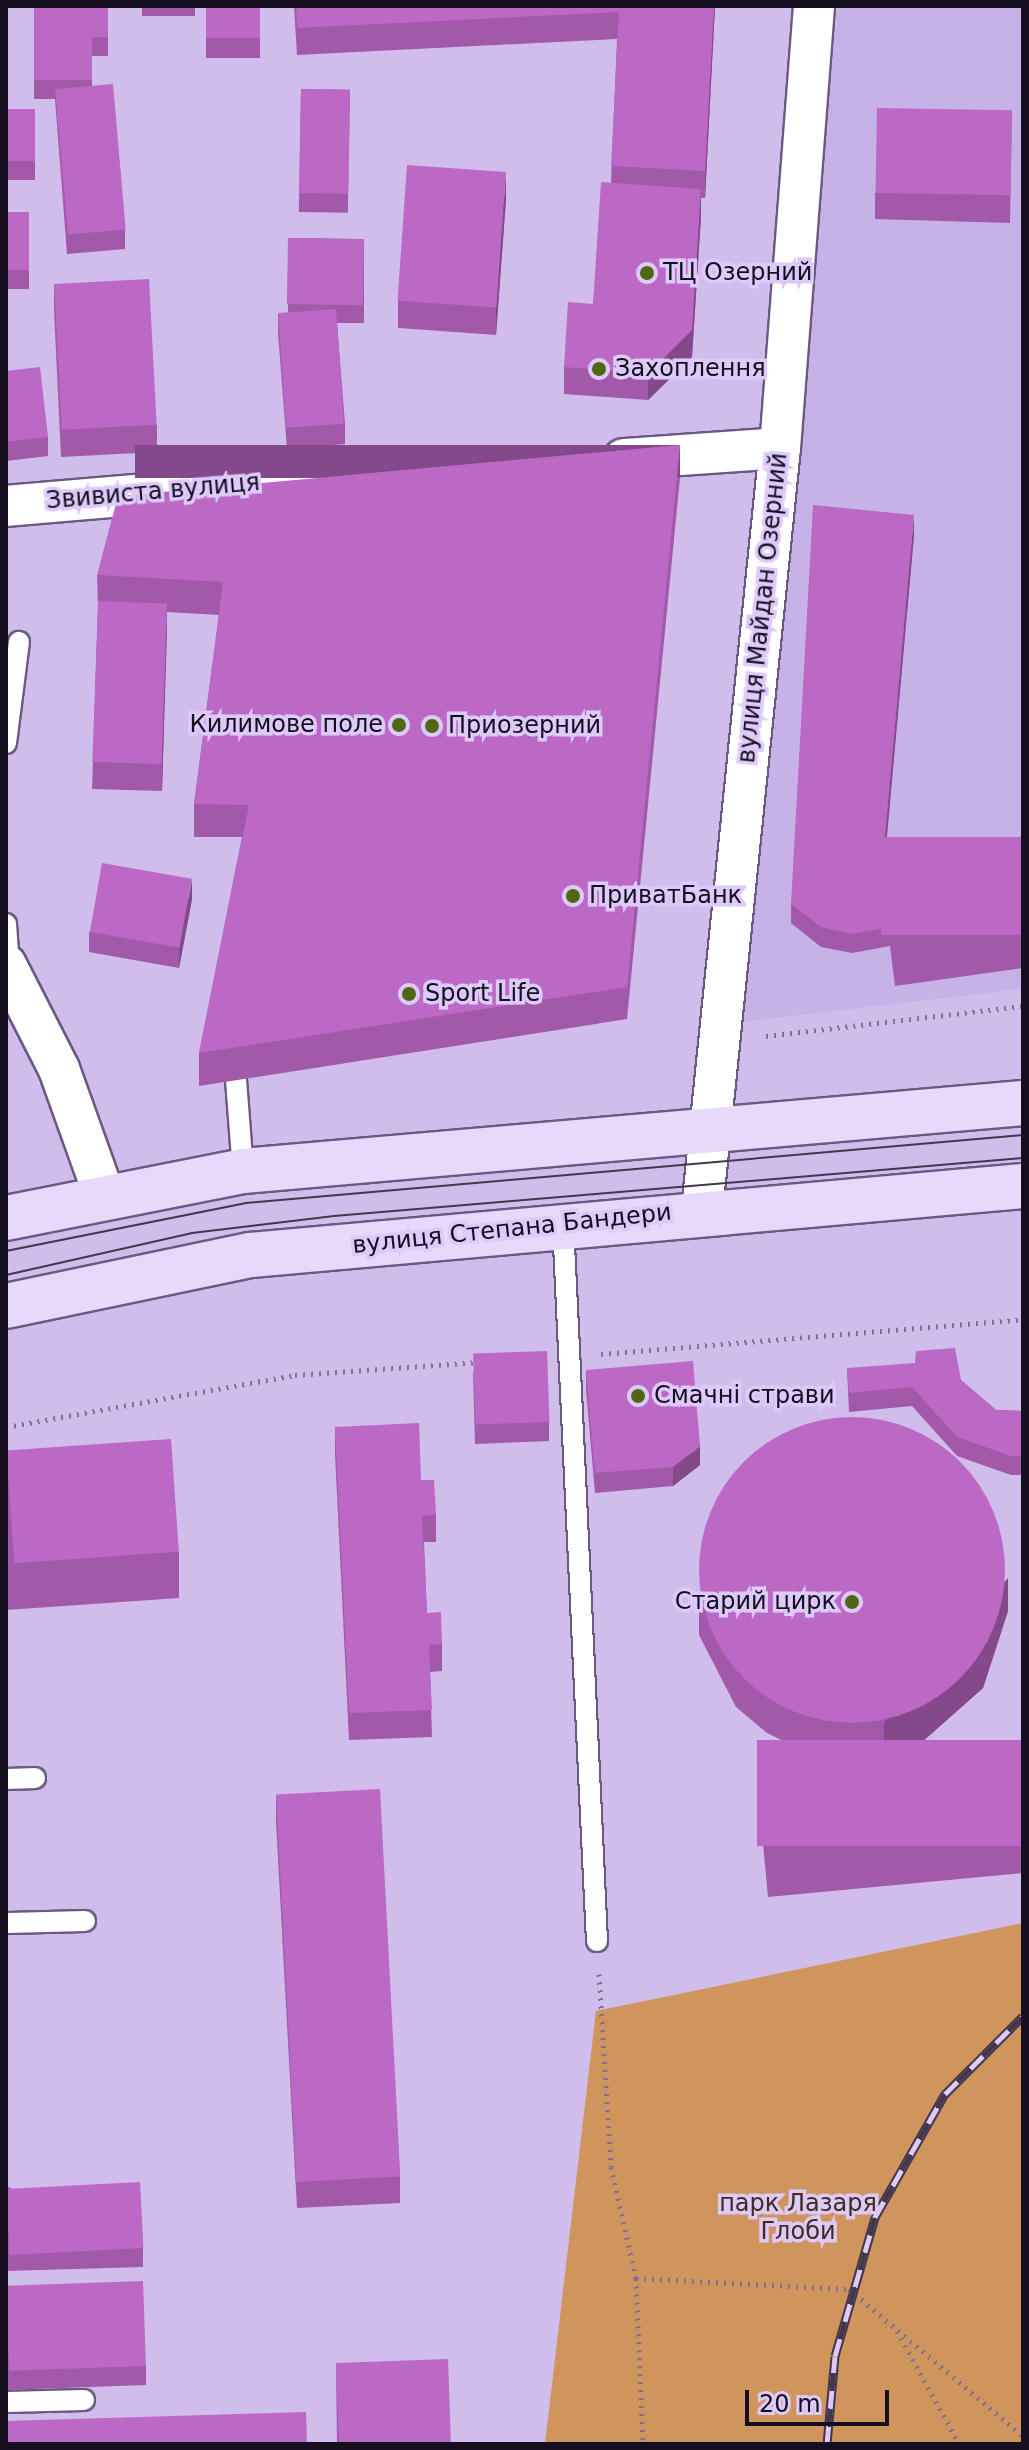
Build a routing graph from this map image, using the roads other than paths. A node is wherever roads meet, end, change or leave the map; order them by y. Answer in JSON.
{"nodes":[{"id":1,"x":814,"y":6,"type":"edge"},
{"id":2,"x":780,"y":448,"type":"junction"},
{"id":3,"x":592,"y":461,"type":"edge"},
{"id":4,"x":342,"y":478,"type":"edge"},
{"id":5,"x":6,"y":506,"type":"edge"},
{"id":6,"x":19,"y":642,"type":"dead end"},
{"id":7,"x":6,"y":743,"type":"edge"},
{"id":8,"x":6,"y":924,"type":"edge"},
{"id":9,"x":8,"y":965,"type":"edge"},
{"id":10,"x":236,"y":1080,"type":"edge"},
{"id":11,"x":1023,"y":1103,"type":"edge"},
{"id":12,"x":711,"y":1127,"type":"junction"},
{"id":13,"x":243,"y":1171,"type":"junction"},
{"id":14,"x":1023,"y":1186,"type":"edge"},
{"id":15,"x":104,"y":1195,"type":"junction"},
{"id":16,"x":702,"y":1210,"type":"junction"},
{"id":17,"x":6,"y":1218,"type":"edge"},
{"id":18,"x":563,"y":1223,"type":"junction"},
{"id":19,"x":6,"y":1306,"type":"edge"},
{"id":20,"x":35,"y":1778,"type":"dead end"},
{"id":21,"x":6,"y":1779,"type":"edge"},
{"id":22,"x":85,"y":1921,"type":"dead end"},
{"id":23,"x":6,"y":1923,"type":"edge"},
{"id":24,"x":597,"y":1941,"type":"road end"},
{"id":25,"x":84,"y":2400,"type":"dead end"},
{"id":26,"x":6,"y":2402,"type":"edge"}],
"edges":[{"from":1,"to":2,"type":"street","name":"вулиця Майдан Озерний"},
{"from":2,"to":3,"type":"street"},
{"from":2,"to":12,"type":"street","name":"вулиця Майдан Озерний"},
{"from":4,"to":5,"type":"street","name":"Звивиста вулиця"},
{"from":6,"to":7,"type":"lane"},
{"from":8,"to":9,"type":"lane"},
{"from":9,"to":15,"type":"street"},
{"from":10,"to":13,"type":"lane"},
{"from":11,"to":12,"type":"main road"},
{"from":12,"to":13,"type":"main road"},
{"from":12,"to":16,"type":"street","name":"вулиця Майдан Озерний"},
{"from":13,"to":15,"type":"main road"},
{"from":14,"to":16,"type":"main road","name":"вулиця Степана Бандери"},
{"from":15,"to":17,"type":"main road"},
{"from":16,"to":18,"type":"main road","name":"вулиця Степана Бандери"},
{"from":18,"to":19,"type":"main road","name":"вулиця Степана Бандери"},
{"from":18,"to":24,"type":"lane"},
{"from":20,"to":21,"type":"lane"},
{"from":22,"to":23,"type":"lane"},
{"from":25,"to":26,"type":"lane"}]}
